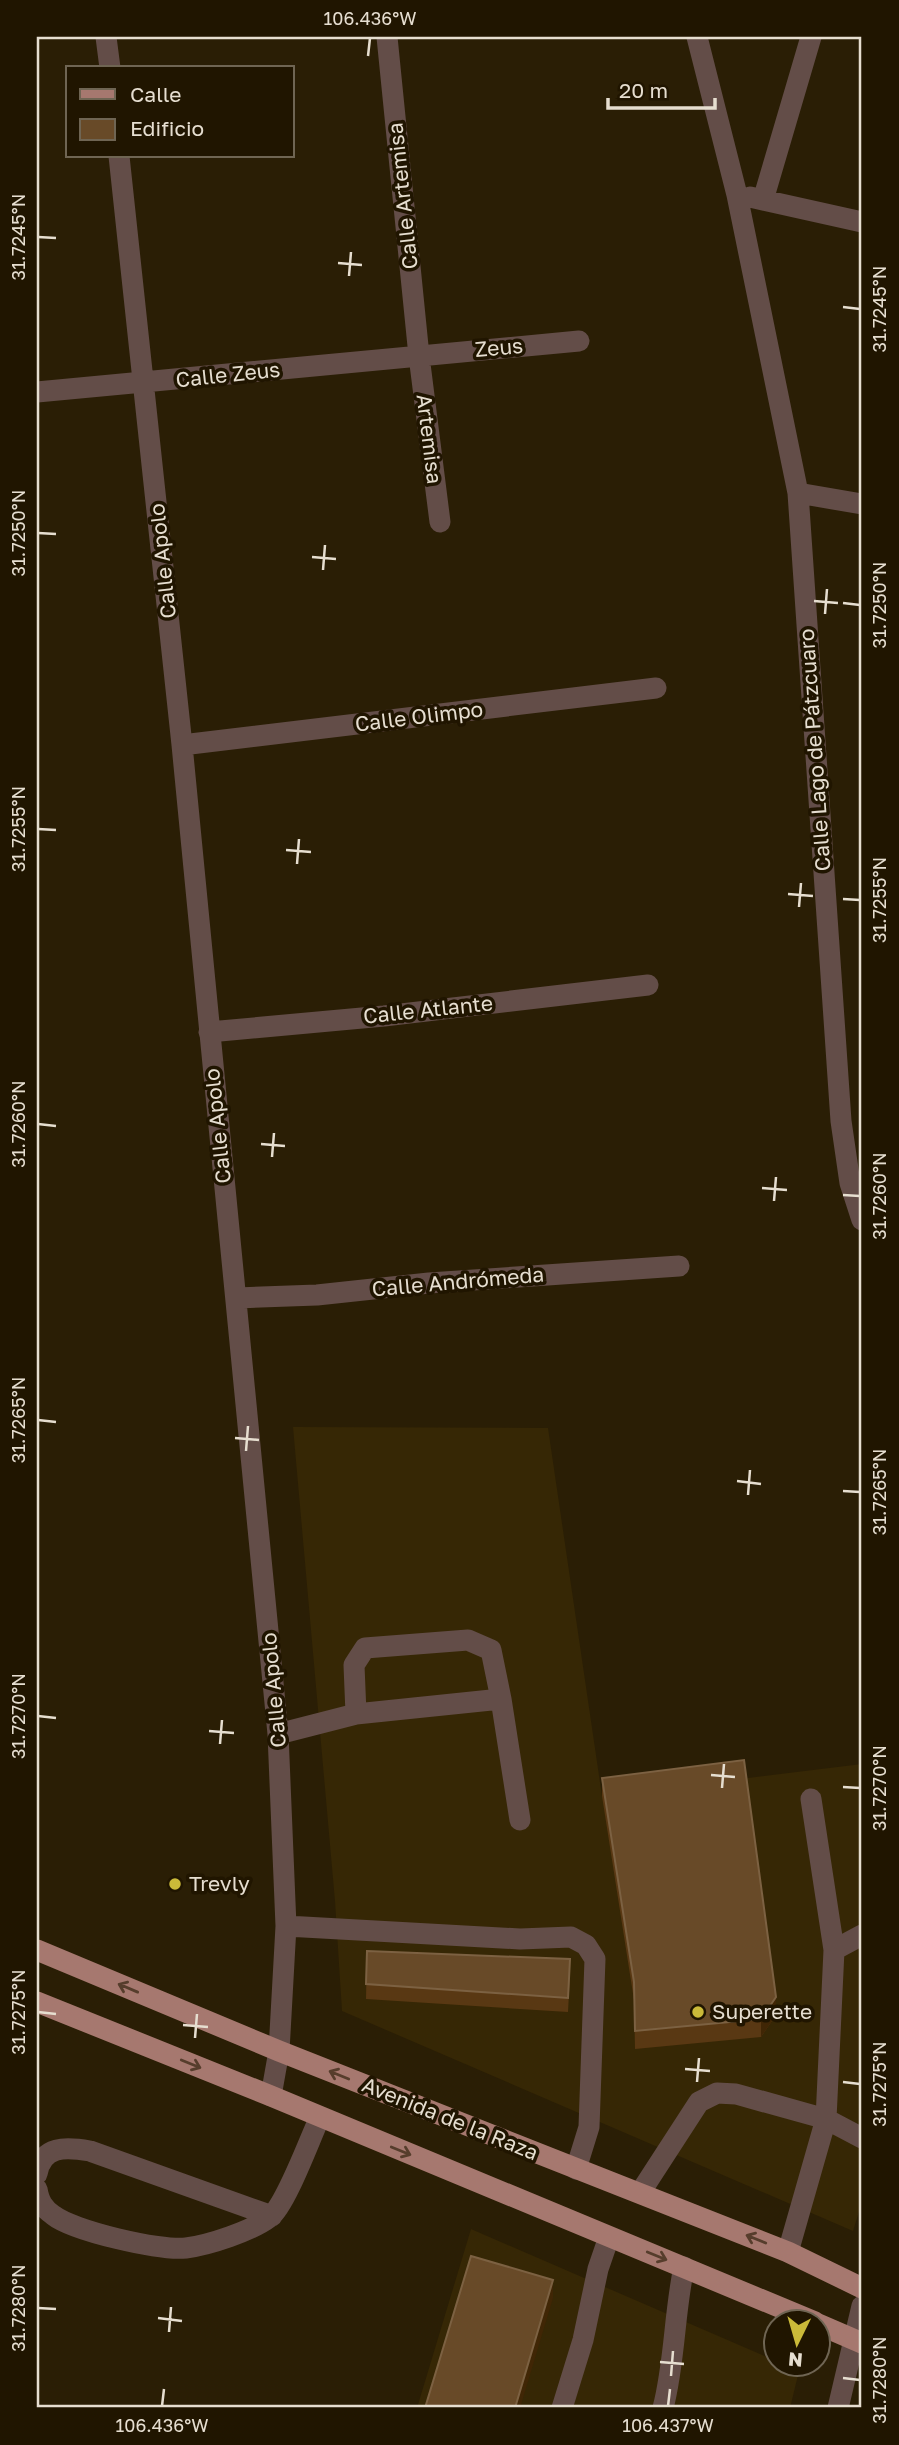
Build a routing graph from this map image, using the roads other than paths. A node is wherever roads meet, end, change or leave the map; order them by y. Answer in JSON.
{"nodes":[{"id":1,"x":106,"y":37,"type":"edge"},
{"id":2,"x":387,"y":37,"type":"edge"},
{"id":3,"x":697,"y":37,"type":"edge"},
{"id":4,"x":811,"y":37,"type":"edge"},
{"id":5,"x":110,"y":66,"type":"edge"},
{"id":6,"x":119,"y":158,"type":"edge"},
{"id":7,"x":737,"y":195,"type":"junction"},
{"id":8,"x":763,"y":200,"type":"junction"},
{"id":9,"x":862,"y":222,"type":"edge"},
{"id":10,"x":579,"y":341,"type":"dead end"},
{"id":11,"x":419,"y":356,"type":"junction"},
{"id":12,"x":144,"y":383,"type":"junction"},
{"id":13,"x":37,"y":392,"type":"edge"},
{"id":14,"x":798,"y":493,"type":"junction"},
{"id":15,"x":862,"y":504,"type":"edge"},
{"id":16,"x":440,"y":522,"type":"dead end"},
{"id":17,"x":656,"y":688,"type":"dead end"},
{"id":18,"x":182,"y":745,"type":"junction"},
{"id":19,"x":648,"y":985,"type":"dead end"},
{"id":20,"x":209,"y":1032,"type":"junction"},
{"id":21,"x":862,"y":1220,"type":"edge"},
{"id":22,"x":679,"y":1266,"type":"dead end"},
{"id":23,"x":237,"y":1298,"type":"junction"},
{"id":24,"x":501,"y":1699,"type":"junction"},
{"id":25,"x":356,"y":1714,"type":"junction"},
{"id":26,"x":278,"y":1734,"type":"junction"},
{"id":27,"x":811,"y":1799,"type":"dead end"},
{"id":28,"x":520,"y":1820,"type":"dead end"},
{"id":29,"x":286,"y":1926,"type":"junction"},
{"id":30,"x":862,"y":1935,"type":"edge"},
{"id":31,"x":37,"y":1950,"type":"edge"},
{"id":32,"x":834,"y":1950,"type":"junction"},
{"id":33,"x":37,"y":2002,"type":"edge"},
{"id":34,"x":279,"y":2051,"type":"junction"},
{"id":35,"x":271,"y":2096,"type":"junction"},
{"id":36,"x":320,"y":2117,"type":"junction"},
{"id":37,"x":826,"y":2119,"type":"junction"},
{"id":38,"x":862,"y":2138,"type":"edge"},
{"id":39,"x":576,"y":2169,"type":"junction"},
{"id":40,"x":37,"y":2174,"type":"edge"},
{"id":41,"x":37,"y":2189,"type":"edge"},
{"id":42,"x":640,"y":2193,"type":"junction"},
{"id":43,"x":272,"y":2216,"type":"junction"},
{"id":44,"x":609,"y":2236,"type":"junction"},
{"id":45,"x":788,"y":2252,"type":"junction"},
{"id":46,"x":684,"y":2267,"type":"junction"},
{"id":47,"x":862,"y":2288,"type":"edge"},
{"id":48,"x":862,"y":2306,"type":"edge"},
{"id":49,"x":781,"y":2308,"type":"edge"},
{"id":50,"x":832,"y":2329,"type":"edge"},
{"id":51,"x":859,"y":2341,"type":"edge"},
{"id":52,"x":562,"y":2408,"type":"edge"},
{"id":53,"x":663,"y":2408,"type":"edge"},
{"id":54,"x":838,"y":2408,"type":"edge"}],
"edges":[{"from":1,"to":5,"type":"street"},
{"from":2,"to":11,"type":"street","name":"Calle Artemisa"},
{"from":3,"to":7,"type":"street","name":"Calle Lago de Pátzcuaro"},
{"from":4,"to":8,"type":"street"},
{"from":6,"to":12,"type":"street","name":"Calle Apolo"},
{"from":7,"to":8,"type":"street"},
{"from":7,"to":14,"type":"street","name":"Calle Lago de Pátzcuaro"},
{"from":8,"to":9,"type":"street"},
{"from":10,"to":11,"type":"street","name":"Zeus"},
{"from":11,"to":12,"type":"street","name":"Calle Zeus"},
{"from":11,"to":16,"type":"street","name":"Artemisa"},
{"from":12,"to":13,"type":"street","name":"Calle Zeus"},
{"from":12,"to":18,"type":"street","name":"Calle Apolo"},
{"from":14,"to":15,"type":"street"},
{"from":14,"to":21,"type":"street","name":"Calle Lago de Pátzcuaro"},
{"from":17,"to":18,"type":"street","name":"Calle Olimpo"},
{"from":18,"to":20,"type":"street","name":"Calle Apolo"},
{"from":19,"to":20,"type":"street","name":"Calle Atlante"},
{"from":20,"to":23,"type":"street","name":"Calle Apolo"},
{"from":22,"to":23,"type":"street","name":"Calle Andrómeda"},
{"from":23,"to":26,"type":"street","name":"Calle Apolo"},
{"from":24,"to":25,"type":"street"},
{"from":24,"to":25,"type":"street"},
{"from":24,"to":28,"type":"street"},
{"from":25,"to":26,"type":"street"},
{"from":26,"to":29,"type":"street","name":"Calle Apolo"},
{"from":27,"to":32,"type":"street"},
{"from":29,"to":34,"type":"street","name":"Calle Apolo"},
{"from":29,"to":39,"type":"street"},
{"from":30,"to":32,"type":"street"},
{"from":34,"to":31,"type":"main road","name":"Avenida de la Raza","one_way":true},
{"from":32,"to":37,"type":"street"},
{"from":33,"to":35,"type":"main road","one_way":true},
{"from":34,"to":35,"type":"street","name":"Calle Apolo"},
{"from":39,"to":34,"type":"main road","name":"Avenida de la Raza","one_way":true},
{"from":35,"to":36,"type":"main road"},
{"from":36,"to":43,"type":"street"},
{"from":36,"to":44,"type":"main road","one_way":true},
{"from":37,"to":38,"type":"street"},
{"from":37,"to":42,"type":"street"},
{"from":37,"to":45,"type":"street"},
{"from":39,"to":42,"type":"main road","name":"Avenida de la Raza"},
{"from":40,"to":43,"type":"street"},
{"from":41,"to":43,"type":"street"},
{"from":45,"to":42,"type":"main road","name":"Avenida de la Raza","one_way":true},
{"from":44,"to":46,"type":"main road","one_way":true},
{"from":44,"to":52,"type":"street"},
{"from":45,"to":47,"type":"main road","name":"Avenida de la Raza"},
{"from":46,"to":49,"type":"main road"},
{"from":46,"to":53,"type":"street"},
{"from":48,"to":51,"type":"street"},
{"from":50,"to":51,"type":"main road"},
{"from":51,"to":54,"type":"street"}]}
